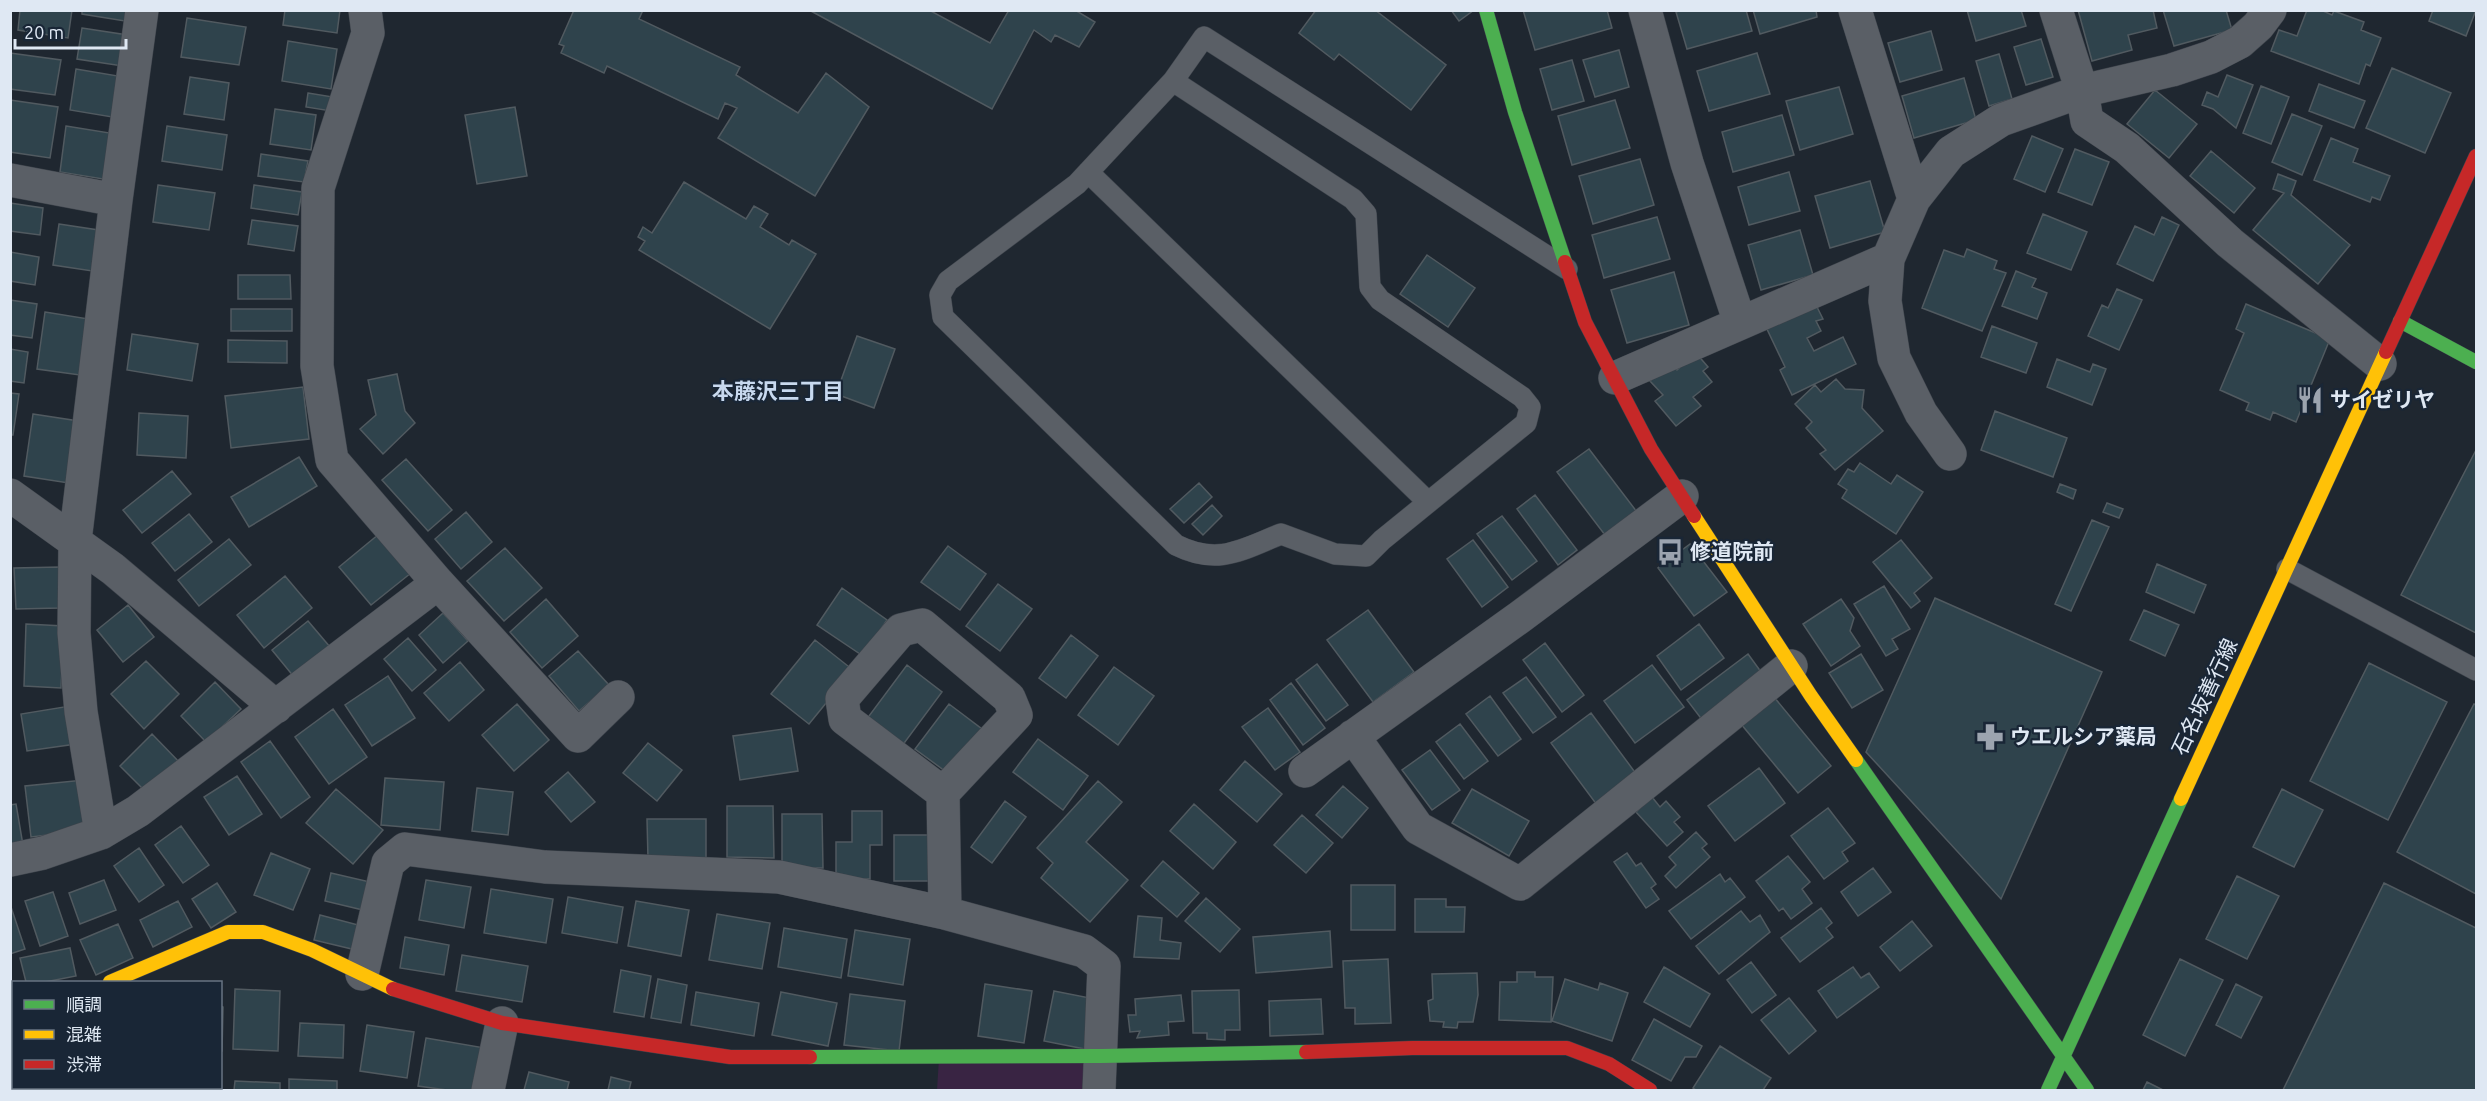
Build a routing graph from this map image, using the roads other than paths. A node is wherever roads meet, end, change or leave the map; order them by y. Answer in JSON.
{"nodes":[{"id":1,"x":142,"y":10,"type":"edge"},
{"id":2,"x":365,"y":10,"type":"edge"},
{"id":3,"x":1486,"y":10,"type":"edge"},
{"id":4,"x":1645,"y":10,"type":"edge"},
{"id":5,"x":1855,"y":10,"type":"edge"},
{"id":6,"x":2056,"y":10,"type":"edge"},
{"id":7,"x":2260,"y":16,"type":"edge"},
{"id":8,"x":1173,"y":81,"type":"junction"},
{"id":9,"x":2082,"y":91,"type":"junction"},
{"id":10,"x":2476,"y":156,"type":"edge"},
{"id":11,"x":1088,"y":172,"type":"junction"},
{"id":12,"x":10,"y":180,"type":"edge"},
{"id":13,"x":1914,"y":199,"type":"junction"},
{"id":14,"x":116,"y":200,"type":"junction"},
{"id":15,"x":1888,"y":259,"type":"junction"},
{"id":16,"x":1567,"y":269,"type":"junction"},
{"id":17,"x":2400,"y":321,"type":"junction"},
{"id":18,"x":1740,"y":323,"type":"junction"},
{"id":19,"x":2476,"y":362,"type":"edge"},
{"id":20,"x":2380,"y":364,"type":"junction"},
{"id":21,"x":1615,"y":378,"type":"junction"},
{"id":22,"x":1950,"y":454,"type":"dead end"},
{"id":23,"x":10,"y":495,"type":"edge"},
{"id":24,"x":1682,"y":496,"type":"junction"},
{"id":25,"x":1428,"y":502,"type":"junction"},
{"id":26,"x":75,"y":541,"type":"junction"},
{"id":27,"x":2287,"y":569,"type":"junction"},
{"id":28,"x":438,"y":584,"type":"junction"},
{"id":29,"x":1791,"y":666,"type":"junction"},
{"id":30,"x":2476,"y":670,"type":"edge"},
{"id":31,"x":618,"y":697,"type":"dead end"},
{"id":32,"x":276,"y":707,"type":"junction"},
{"id":33,"x":1353,"y":736,"type":"junction"},
{"id":34,"x":1305,"y":771,"type":"dead end"},
{"id":35,"x":943,"y":793,"type":"junction"},
{"id":36,"x":101,"y":833,"type":"junction"},
{"id":37,"x":10,"y":860,"type":"edge"},
{"id":38,"x":945,"y":913,"type":"junction"},
{"id":39,"x":362,"y":974,"type":"junction"},
{"id":40,"x":112,"y":981,"type":"edge"},
{"id":41,"x":502,"y":1023,"type":"junction"},
{"id":42,"x":1101,"y":1056,"type":"junction"},
{"id":43,"x":2062,"y":1058,"type":"junction"},
{"id":44,"x":488,"y":1090,"type":"edge"},
{"id":45,"x":1100,"y":1090,"type":"edge"},
{"id":46,"x":1650,"y":1090,"type":"edge"},
{"id":47,"x":2048,"y":1090,"type":"edge"},
{"id":48,"x":2087,"y":1090,"type":"edge"}],
"edges":[{"from":1,"to":14,"type":"street"},
{"from":2,"to":28,"type":"street"},
{"from":3,"to":16,"type":"street"},
{"from":4,"to":18,"type":"street"},
{"from":5,"to":13,"type":"street"},
{"from":6,"to":9,"type":"street"},
{"from":7,"to":9,"type":"street"},
{"from":8,"to":11,"type":"lane"},
{"from":8,"to":16,"type":"lane"},
{"from":8,"to":25,"type":"lane"},
{"from":9,"to":13,"type":"street"},
{"from":9,"to":20,"type":"street"},
{"from":10,"to":17,"type":"street","name":"石名坂善行線"},
{"from":11,"to":25,"type":"lane"},
{"from":11,"to":25,"type":"lane"},
{"from":12,"to":14,"type":"street"},
{"from":13,"to":15,"type":"street"},
{"from":14,"to":26,"type":"street"},
{"from":15,"to":18,"type":"street"},
{"from":15,"to":22,"type":"street"},
{"from":16,"to":21,"type":"street"},
{"from":17,"to":19,"type":"street"},
{"from":17,"to":20,"type":"street","name":"石名坂善行線"},
{"from":18,"to":21,"type":"street"},
{"from":20,"to":27,"type":"street","name":"石名坂善行線"},
{"from":21,"to":24,"type":"street"},
{"from":23,"to":26,"type":"street"},
{"from":24,"to":29,"type":"street"},
{"from":24,"to":33,"type":"street"},
{"from":26,"to":32,"type":"street"},
{"from":26,"to":36,"type":"street"},
{"from":27,"to":30,"type":"lane"},
{"from":27,"to":43,"type":"street","name":"石名坂善行線"},
{"from":28,"to":31,"type":"street"},
{"from":28,"to":32,"type":"street"},
{"from":29,"to":33,"type":"street"},
{"from":29,"to":43,"type":"street"},
{"from":32,"to":36,"type":"street"},
{"from":33,"to":34,"type":"street"},
{"from":35,"to":35,"type":"street"},
{"from":35,"to":38,"type":"street"},
{"from":36,"to":37,"type":"street"},
{"from":38,"to":39,"type":"street"},
{"from":38,"to":42,"type":"street"},
{"from":39,"to":40,"type":"street"},
{"from":39,"to":41,"type":"street"},
{"from":41,"to":42,"type":"street"},
{"from":41,"to":44,"type":"street"},
{"from":42,"to":45,"type":"street"},
{"from":42,"to":46,"type":"street"},
{"from":43,"to":47,"type":"street","name":"石名坂善行線"},
{"from":43,"to":48,"type":"street"}]}
